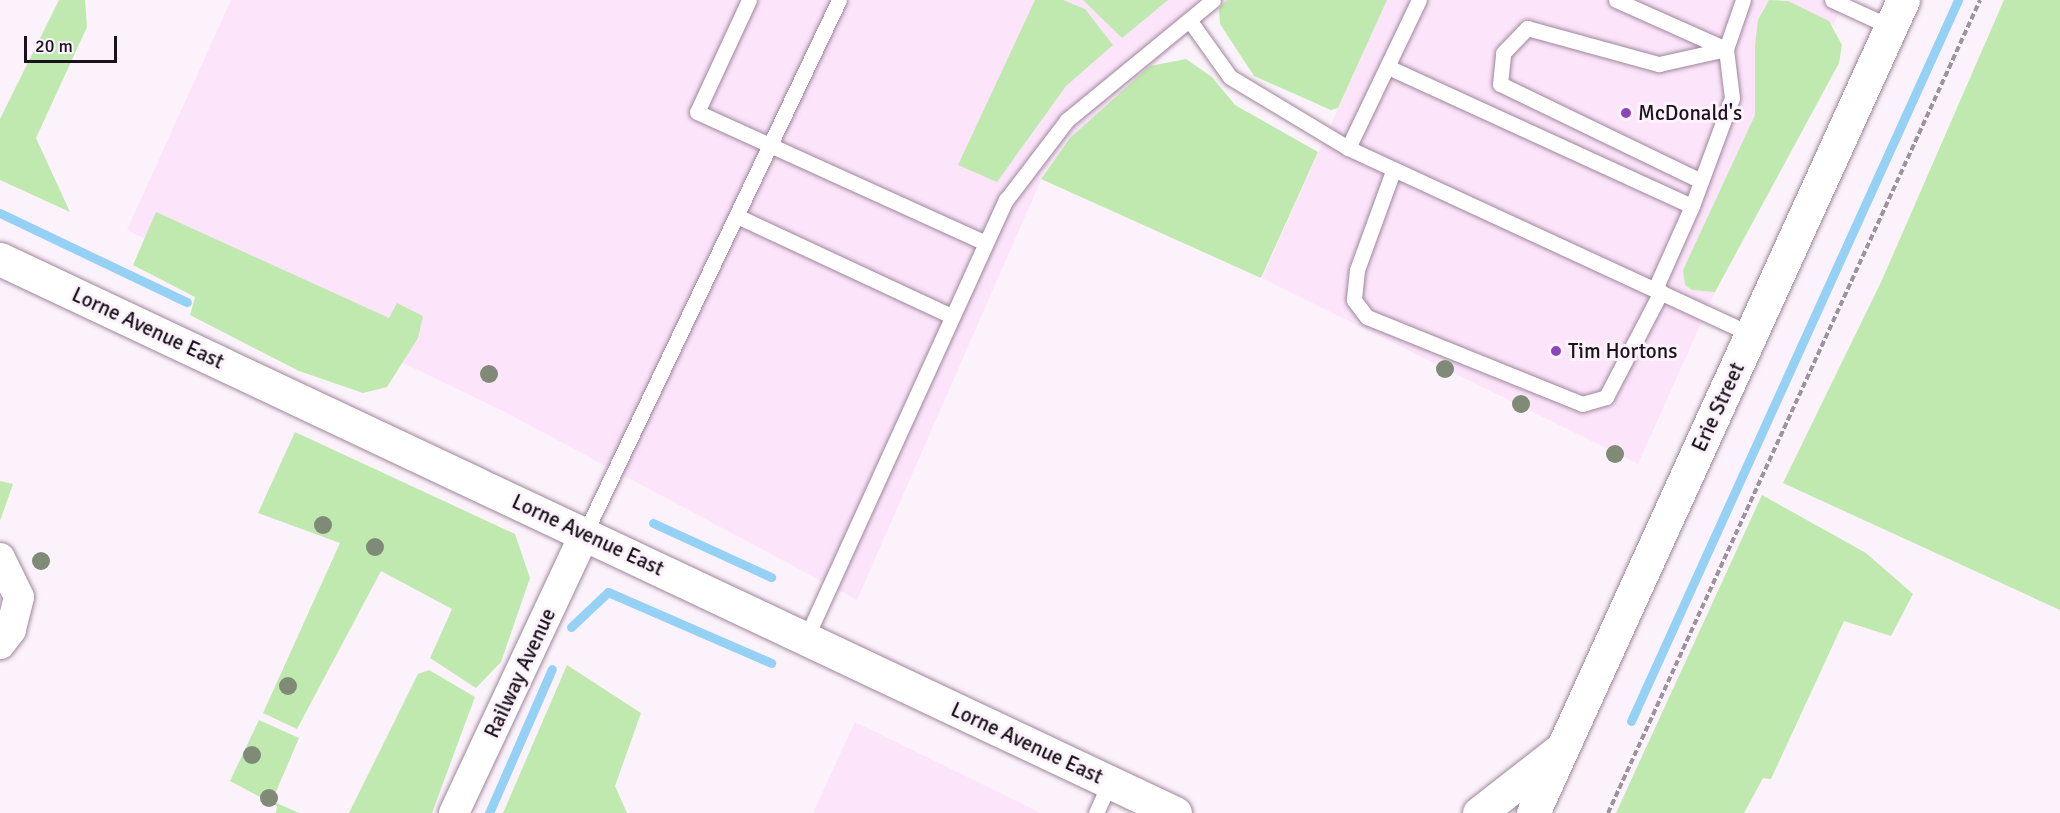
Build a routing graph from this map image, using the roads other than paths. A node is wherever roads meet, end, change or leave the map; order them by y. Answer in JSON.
{"nodes":[{"id":1,"x":749,"y":0,"type":"edge"},
{"id":2,"x":839,"y":0,"type":"edge"},
{"id":3,"x":1213,"y":0,"type":"edge"},
{"id":4,"x":1419,"y":0,"type":"edge"},
{"id":5,"x":1616,"y":0,"type":"edge"},
{"id":6,"x":1743,"y":0,"type":"edge"},
{"id":7,"x":1832,"y":0,"type":"edge"},
{"id":8,"x":1897,"y":14,"type":"edge"},
{"id":9,"x":1190,"y":21,"type":"junction"},
{"id":10,"x":1726,"y":49,"type":"junction"},
{"id":11,"x":1388,"y":67,"type":"junction"},
{"id":12,"x":774,"y":145,"type":"junction"},
{"id":13,"x":1348,"y":148,"type":"junction"},
{"id":14,"x":1393,"y":171,"type":"junction"},
{"id":15,"x":1701,"y":181,"type":"junction"},
{"id":16,"x":1692,"y":206,"type":"junction"},
{"id":17,"x":739,"y":217,"type":"junction"},
{"id":18,"x":984,"y":242,"type":"junction"},
{"id":19,"x":0,"y":259,"type":"edge"},
{"id":20,"x":1658,"y":290,"type":"junction"},
{"id":21,"x":949,"y":315,"type":"junction"},
{"id":22,"x":1752,"y":335,"type":"junction"},
{"id":23,"x":585,"y":532,"type":"junction"},
{"id":24,"x":0,"y":558,"type":"edge"},
{"id":25,"x":806,"y":638,"type":"junction"},
{"id":26,"x":0,"y":644,"type":"edge"},
{"id":27,"x":1559,"y":751,"type":"junction"},
{"id":28,"x":1110,"y":782,"type":"junction"},
{"id":29,"x":454,"y":813,"type":"edge"},
{"id":30,"x":1096,"y":813,"type":"edge"},
{"id":31,"x":1175,"y":813,"type":"edge"},
{"id":32,"x":1479,"y":813,"type":"edge"},
{"id":33,"x":1533,"y":813,"type":"edge"},
{"id":34,"x":1549,"y":813,"type":"edge"}],
"edges":[{"from":1,"to":12,"type":"lane"},
{"from":2,"to":12,"type":"lane"},
{"from":3,"to":9,"type":"lane"},
{"from":4,"to":11,"type":"lane"},
{"from":5,"to":10,"type":"lane"},
{"from":6,"to":10,"type":"lane"},
{"from":7,"to":8,"type":"lane"},
{"from":8,"to":22,"type":"main road","name":"Erie Street"},
{"from":9,"to":13,"type":"lane"},
{"from":9,"to":18,"type":"lane"},
{"from":10,"to":15,"type":"lane"},
{"from":10,"to":15,"type":"lane"},
{"from":11,"to":13,"type":"lane"},
{"from":11,"to":16,"type":"lane"},
{"from":12,"to":17,"type":"lane"},
{"from":12,"to":18,"type":"lane"},
{"from":13,"to":14,"type":"lane"},
{"from":14,"to":20,"type":"lane"},
{"from":14,"to":20,"type":"lane"},
{"from":15,"to":16,"type":"lane"},
{"from":16,"to":20,"type":"lane"},
{"from":17,"to":21,"type":"lane"},
{"from":17,"to":23,"type":"lane"},
{"from":18,"to":21,"type":"lane"},
{"from":19,"to":23,"type":"main road","name":"Lorne Avenue East"},
{"from":20,"to":22,"type":"lane"},
{"from":21,"to":25,"type":"lane"},
{"from":22,"to":27,"type":"main road","name":"Erie Street"},
{"from":23,"to":25,"type":"main road","name":"Lorne Avenue East"},
{"from":23,"to":29,"type":"street","name":"Railway Avenue"},
{"from":24,"to":26,"type":"street"},
{"from":25,"to":28,"type":"main road","name":"Lorne Avenue East"},
{"from":27,"to":32,"type":"main road"},
{"from":27,"to":33,"type":"main road","name":"Erie Street"},
{"from":27,"to":34,"type":"main road"},
{"from":28,"to":30,"type":"lane"},
{"from":28,"to":31,"type":"main road","name":"Lorne Avenue East"}]}
